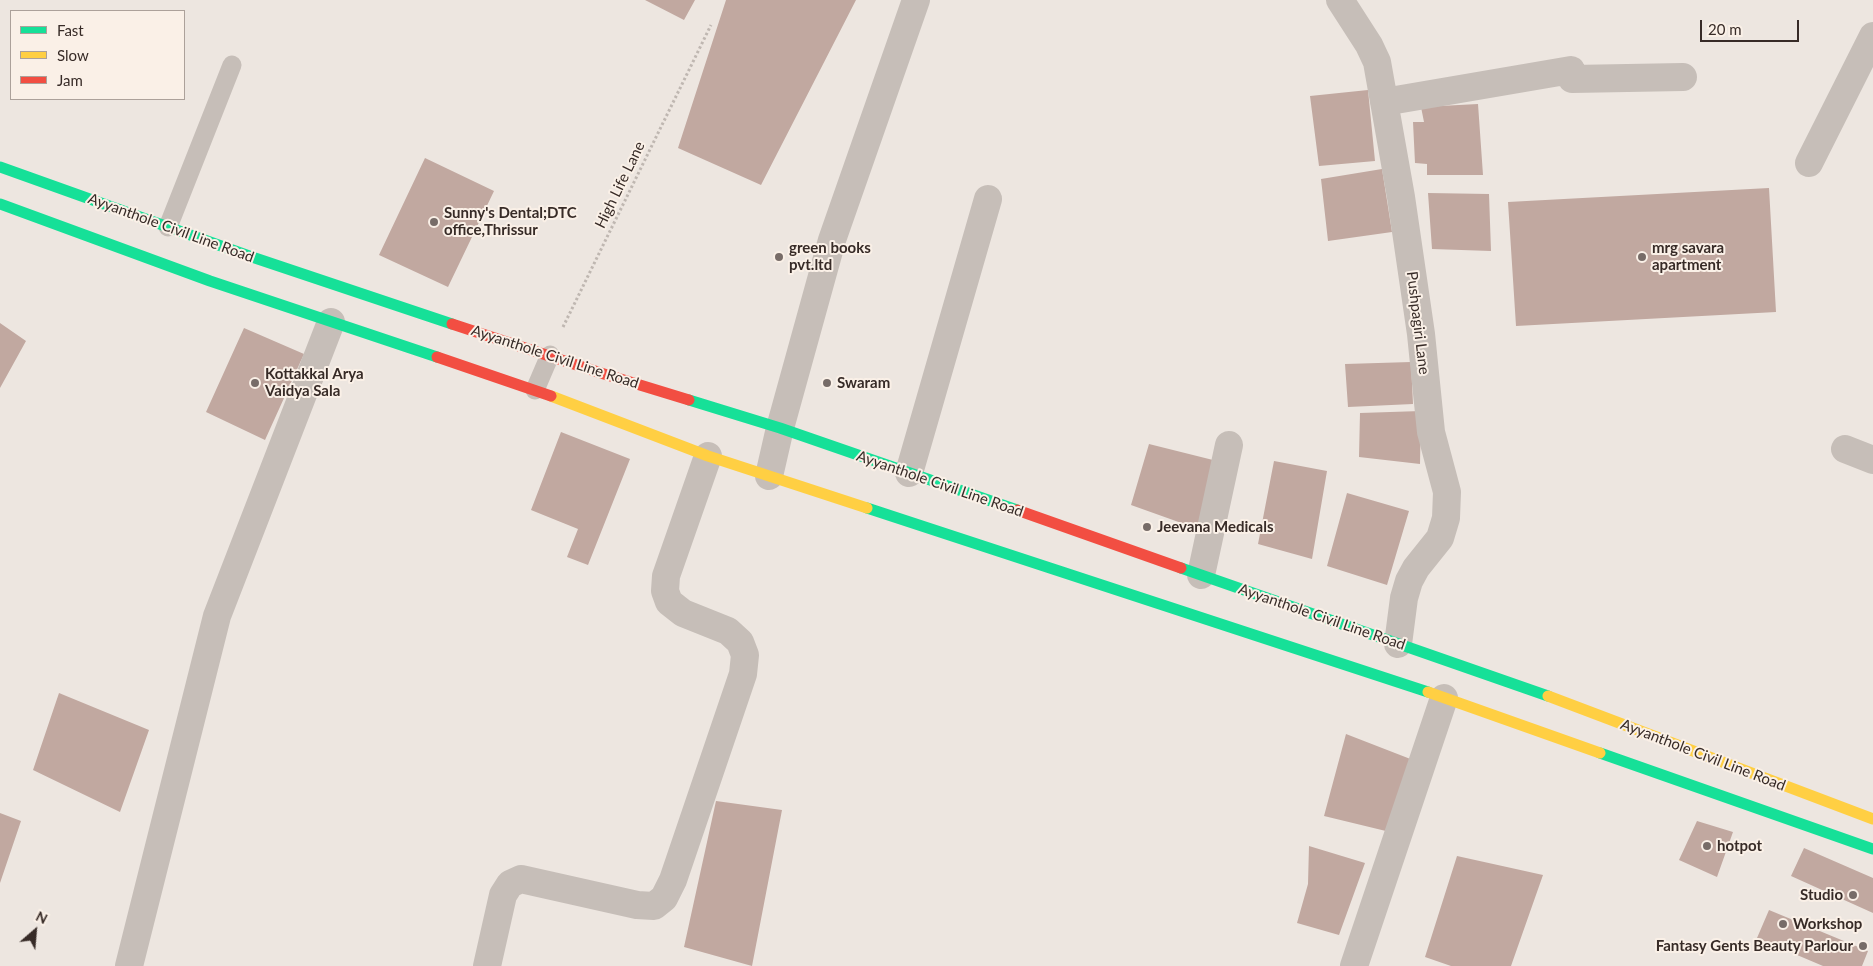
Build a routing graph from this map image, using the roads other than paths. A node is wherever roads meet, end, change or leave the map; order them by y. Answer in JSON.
{"nodes":[{"id":1,"x":916,"y":0,"type":"edge"},
{"id":2,"x":1340,"y":0,"type":"edge"},
{"id":3,"x":1873,"y":36,"type":"edge"},
{"id":4,"x":232,"y":65,"type":"dead end"},
{"id":5,"x":1683,"y":77,"type":"dead end"},
{"id":6,"x":1384,"y":102,"type":"junction"},
{"id":7,"x":1809,"y":162,"type":"dead end"},
{"id":8,"x":0,"y":167,"type":"edge"},
{"id":9,"x":988,"y":200,"type":"dead end"},
{"id":10,"x":0,"y":204,"type":"edge"},
{"id":11,"x":168,"y":227,"type":"junction"},
{"id":12,"x":331,"y":322,"type":"junction"},
{"id":13,"x":550,"y":356,"type":"junction"},
{"id":14,"x":536,"y":390,"type":"junction"},
{"id":15,"x":780,"y":428,"type":"junction"},
{"id":16,"x":1229,"y":445,"type":"dead end"},
{"id":17,"x":1845,"y":449,"type":"dead end"},
{"id":18,"x":708,"y":456,"type":"junction"},
{"id":19,"x":1873,"y":460,"type":"edge"},
{"id":20,"x":909,"y":474,"type":"junction"},
{"id":21,"x":769,"y":476,"type":"junction"},
{"id":22,"x":1217,"y":584,"type":"junction"},
{"id":23,"x":1398,"y":644,"type":"junction"},
{"id":24,"x":1444,"y":698,"type":"junction"},
{"id":25,"x":1873,"y":819,"type":"edge"},
{"id":26,"x":1873,"y":849,"type":"edge"},
{"id":27,"x":128,"y":966,"type":"edge"},
{"id":28,"x":487,"y":966,"type":"edge"},
{"id":29,"x":1354,"y":966,"type":"edge"}],
"edges":[{"from":1,"to":15,"type":"street"},
{"from":2,"to":6,"type":"street","name":"Pushpagiri Lane"},
{"from":3,"to":7,"type":"street"},
{"from":4,"to":11,"type":"lane"},
{"from":5,"to":6,"type":"street"},
{"from":6,"to":23,"type":"street","name":"Pushpagiri Lane"},
{"from":8,"to":11,"type":"main road","name":"Ayyanthole Civil Line Road"},
{"from":9,"to":20,"type":"street"},
{"from":10,"to":12,"type":"main road","name":"Ayyanthole Civil Line Road"},
{"from":11,"to":13,"type":"main road","name":"Ayyanthole Civil Line Road"},
{"from":12,"to":14,"type":"main road","name":"Ayyanthole Civil Line Road"},
{"from":12,"to":27,"type":"street"},
{"from":13,"to":14,"type":"lane"},
{"from":13,"to":15,"type":"main road","name":"Ayyanthole Civil Line Road"},
{"from":14,"to":18,"type":"main road","name":"Ayyanthole Civil Line Road"},
{"from":15,"to":20,"type":"main road","name":"Ayyanthole Civil Line Road"},
{"from":15,"to":21,"type":"street"},
{"from":16,"to":22,"type":"street"},
{"from":17,"to":19,"type":"street"},
{"from":18,"to":21,"type":"main road","name":"Ayyanthole Civil Line Road"},
{"from":18,"to":28,"type":"street"},
{"from":20,"to":22,"type":"main road","name":"Ayyanthole Civil Line Road"},
{"from":21,"to":24,"type":"main road","name":"Ayyanthole Civil Line Road"},
{"from":22,"to":23,"type":"main road","name":"Ayyanthole Civil Line Road"},
{"from":23,"to":25,"type":"main road","name":"Ayyanthole Civil Line Road"},
{"from":24,"to":26,"type":"main road","name":"Ayyanthole Civil Line Road"},
{"from":24,"to":29,"type":"street"}]}
